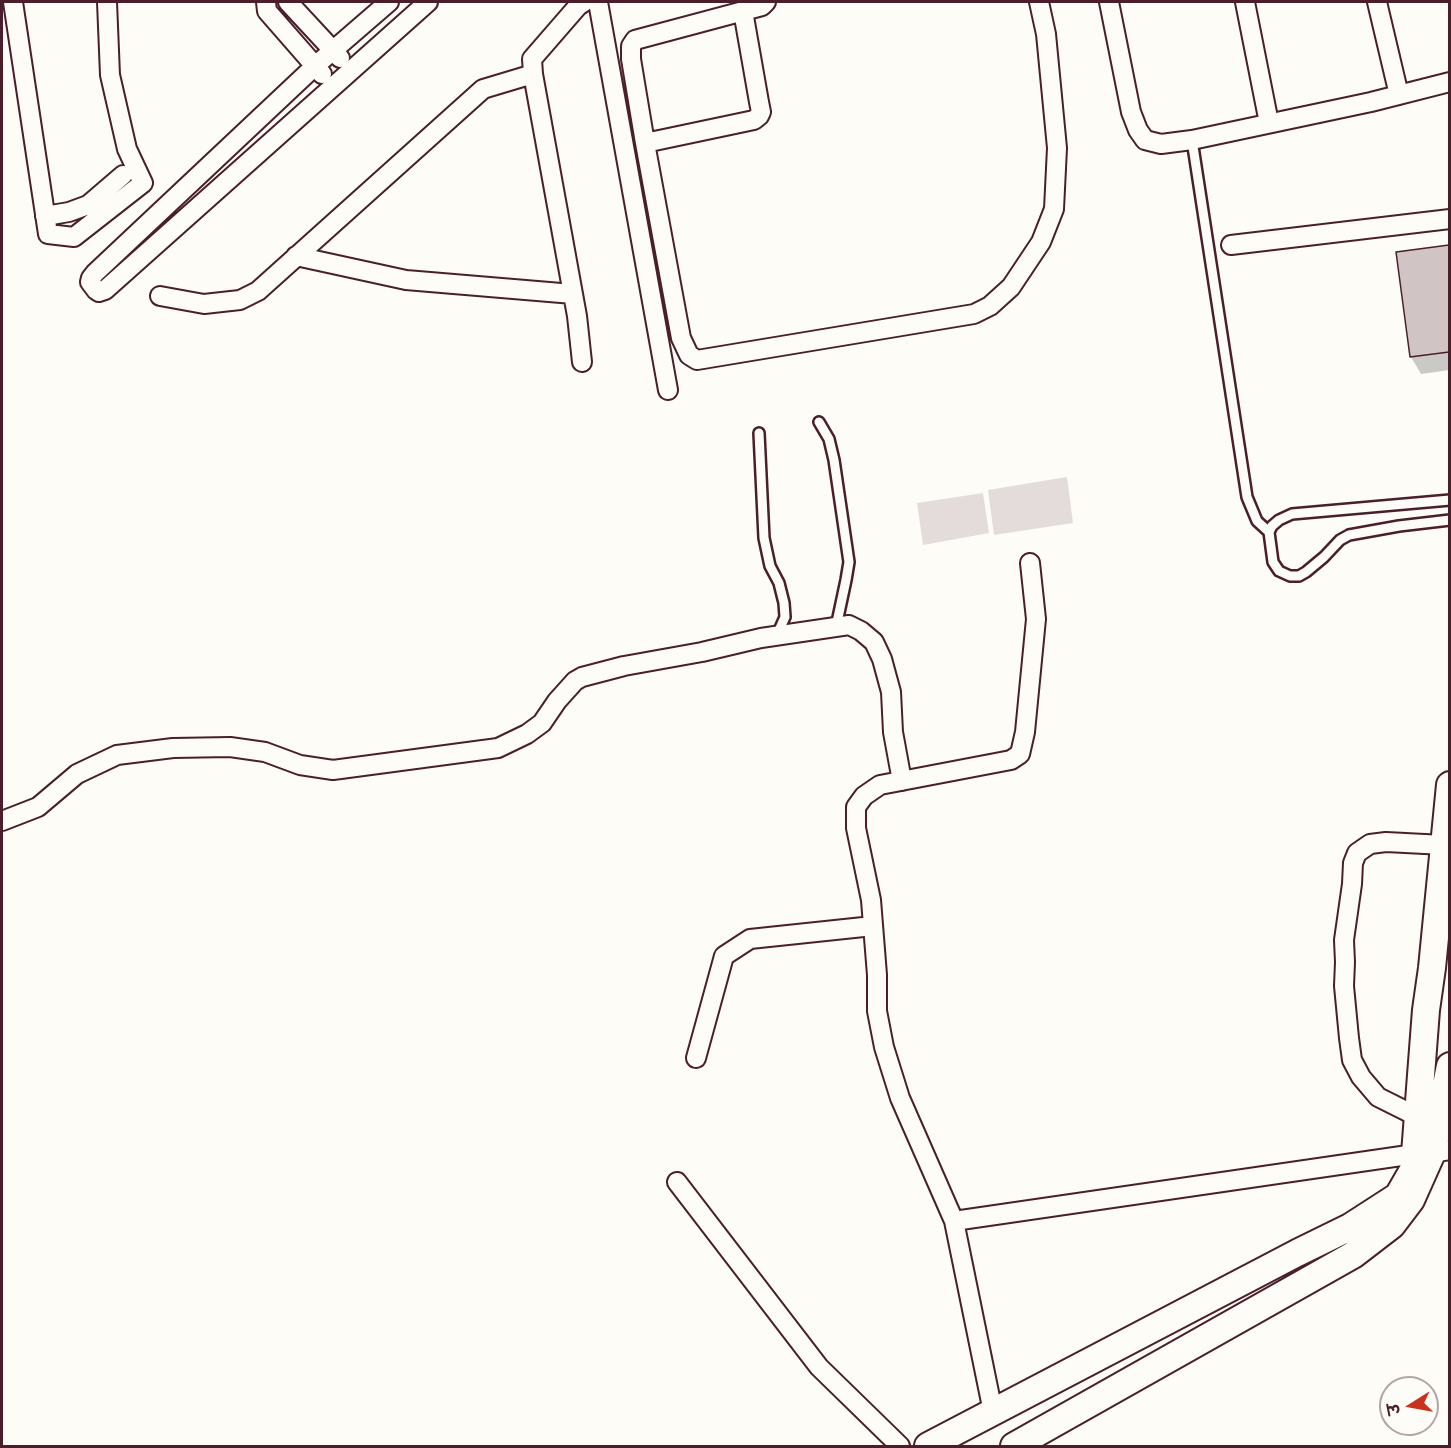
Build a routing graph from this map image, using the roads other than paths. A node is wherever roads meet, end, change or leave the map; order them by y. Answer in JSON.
{"nodes":[{"id":1,"x":13,"y":2,"type":"edge"},
{"id":2,"x":107,"y":2,"type":"edge"},
{"id":3,"x":266,"y":2,"type":"edge"},
{"id":4,"x":288,"y":2,"type":"edge"},
{"id":5,"x":389,"y":2,"type":"edge"},
{"id":6,"x":428,"y":2,"type":"edge"},
{"id":7,"x":584,"y":2,"type":"edge"},
{"id":8,"x":598,"y":2,"type":"edge"},
{"id":9,"x":766,"y":2,"type":"edge"},
{"id":10,"x":1039,"y":2,"type":"edge"},
{"id":11,"x":1109,"y":2,"type":"edge"},
{"id":12,"x":1245,"y":2,"type":"edge"},
{"id":13,"x":1377,"y":2,"type":"edge"},
{"id":14,"x":743,"y":11,"type":"junction"},
{"id":15,"x":333,"y":51,"type":"junction"},
{"id":16,"x":315,"y":66,"type":"junction"},
{"id":17,"x":351,"y":70,"type":"junction"},
{"id":18,"x":533,"y":74,"type":"junction"},
{"id":19,"x":1449,"y":82,"type":"edge"},
{"id":20,"x":333,"y":86,"type":"junction"},
{"id":21,"x":1399,"y":95,"type":"junction"},
{"id":22,"x":1269,"y":123,"type":"junction"},
{"id":23,"x":1192,"y":140,"type":"junction"},
{"id":24,"x":645,"y":143,"type":"junction"},
{"id":25,"x":123,"y":174,"type":"dead end"},
{"id":26,"x":45,"y":216,"type":"junction"},
{"id":27,"x":1449,"y":219,"type":"edge"},
{"id":28,"x":1231,"y":245,"type":"dead end"},
{"id":29,"x":296,"y":256,"type":"junction"},
{"id":30,"x":573,"y":294,"type":"junction"},
{"id":31,"x":160,"y":296,"type":"dead end"},
{"id":32,"x":582,"y":362,"type":"dead end"},
{"id":33,"x":668,"y":390,"type":"dead end"},
{"id":34,"x":819,"y":422,"type":"dead end"},
{"id":35,"x":759,"y":433,"type":"dead end"},
{"id":36,"x":1449,"y":500,"type":"edge"},
{"id":37,"x":1449,"y":520,"type":"edge"},
{"id":38,"x":1269,"y":532,"type":"junction"},
{"id":39,"x":1030,"y":563,"type":"dead end"},
{"id":40,"x":836,"y":627,"type":"junction"},
{"id":41,"x":777,"y":636,"type":"junction"},
{"id":42,"x":902,"y":781,"type":"junction"},
{"id":43,"x":1449,"y":785,"type":"edge"},
{"id":44,"x":2,"y":821,"type":"edge"},
{"id":45,"x":1443,"y":845,"type":"junction"},
{"id":46,"x":873,"y":926,"type":"junction"},
{"id":47,"x":696,"y":1058,"type":"dead end"},
{"id":48,"x":1449,"y":1066,"type":"edge"},
{"id":49,"x":1418,"y":1117,"type":"junction"},
{"id":50,"x":1432,"y":1152,"type":"edge"},
{"id":51,"x":678,"y":1182,"type":"dead end"},
{"id":52,"x":954,"y":1221,"type":"junction"},
{"id":53,"x":993,"y":1412,"type":"junction"},
{"id":54,"x":900,"y":1446,"type":"edge"},
{"id":55,"x":928,"y":1446,"type":"edge"},
{"id":56,"x":1014,"y":1446,"type":"edge"}],
"edges":[{"from":1,"to":26,"type":"street"},
{"from":2,"to":26,"type":"street"},
{"from":3,"to":16,"type":"street"},
{"from":4,"to":15,"type":"street"},
{"from":5,"to":15,"type":"street"},
{"from":6,"to":17,"type":"street"},
{"from":7,"to":18,"type":"street"},
{"from":8,"to":33,"type":"street"},
{"from":9,"to":14,"type":"street"},
{"from":10,"to":24,"type":"street"},
{"from":11,"to":23,"type":"street"},
{"from":12,"to":22,"type":"street"},
{"from":13,"to":21,"type":"street"},
{"from":14,"to":24,"type":"street"},
{"from":14,"to":24,"type":"street"},
{"from":15,"to":16,"type":"street"},
{"from":15,"to":17,"type":"street"},
{"from":16,"to":20,"type":"street"},
{"from":16,"to":20,"type":"street"},
{"from":17,"to":20,"type":"street"},
{"from":18,"to":29,"type":"street"},
{"from":18,"to":30,"type":"street"},
{"from":19,"to":21,"type":"street"},
{"from":21,"to":22,"type":"street"},
{"from":22,"to":23,"type":"street"},
{"from":23,"to":38,"type":"lane"},
{"from":25,"to":26,"type":"street"},
{"from":27,"to":28,"type":"street"},
{"from":29,"to":30,"type":"street"},
{"from":29,"to":31,"type":"street"},
{"from":30,"to":32,"type":"street"},
{"from":34,"to":40,"type":"lane"},
{"from":35,"to":41,"type":"lane"},
{"from":36,"to":38,"type":"lane"},
{"from":37,"to":38,"type":"lane"},
{"from":39,"to":42,"type":"street"},
{"from":40,"to":41,"type":"street"},
{"from":40,"to":42,"type":"street"},
{"from":41,"to":44,"type":"street"},
{"from":42,"to":46,"type":"street"},
{"from":43,"to":45,"type":"street"},
{"from":45,"to":49,"type":"street"},
{"from":45,"to":49,"type":"street"},
{"from":46,"to":47,"type":"street"},
{"from":46,"to":52,"type":"street"},
{"from":48,"to":50,"type":"street"},
{"from":49,"to":50,"type":"street"},
{"from":50,"to":52,"type":"street"},
{"from":50,"to":53,"type":"street"},
{"from":50,"to":56,"type":"street"},
{"from":51,"to":54,"type":"street"},
{"from":52,"to":53,"type":"street"},
{"from":53,"to":55,"type":"street"}]}
